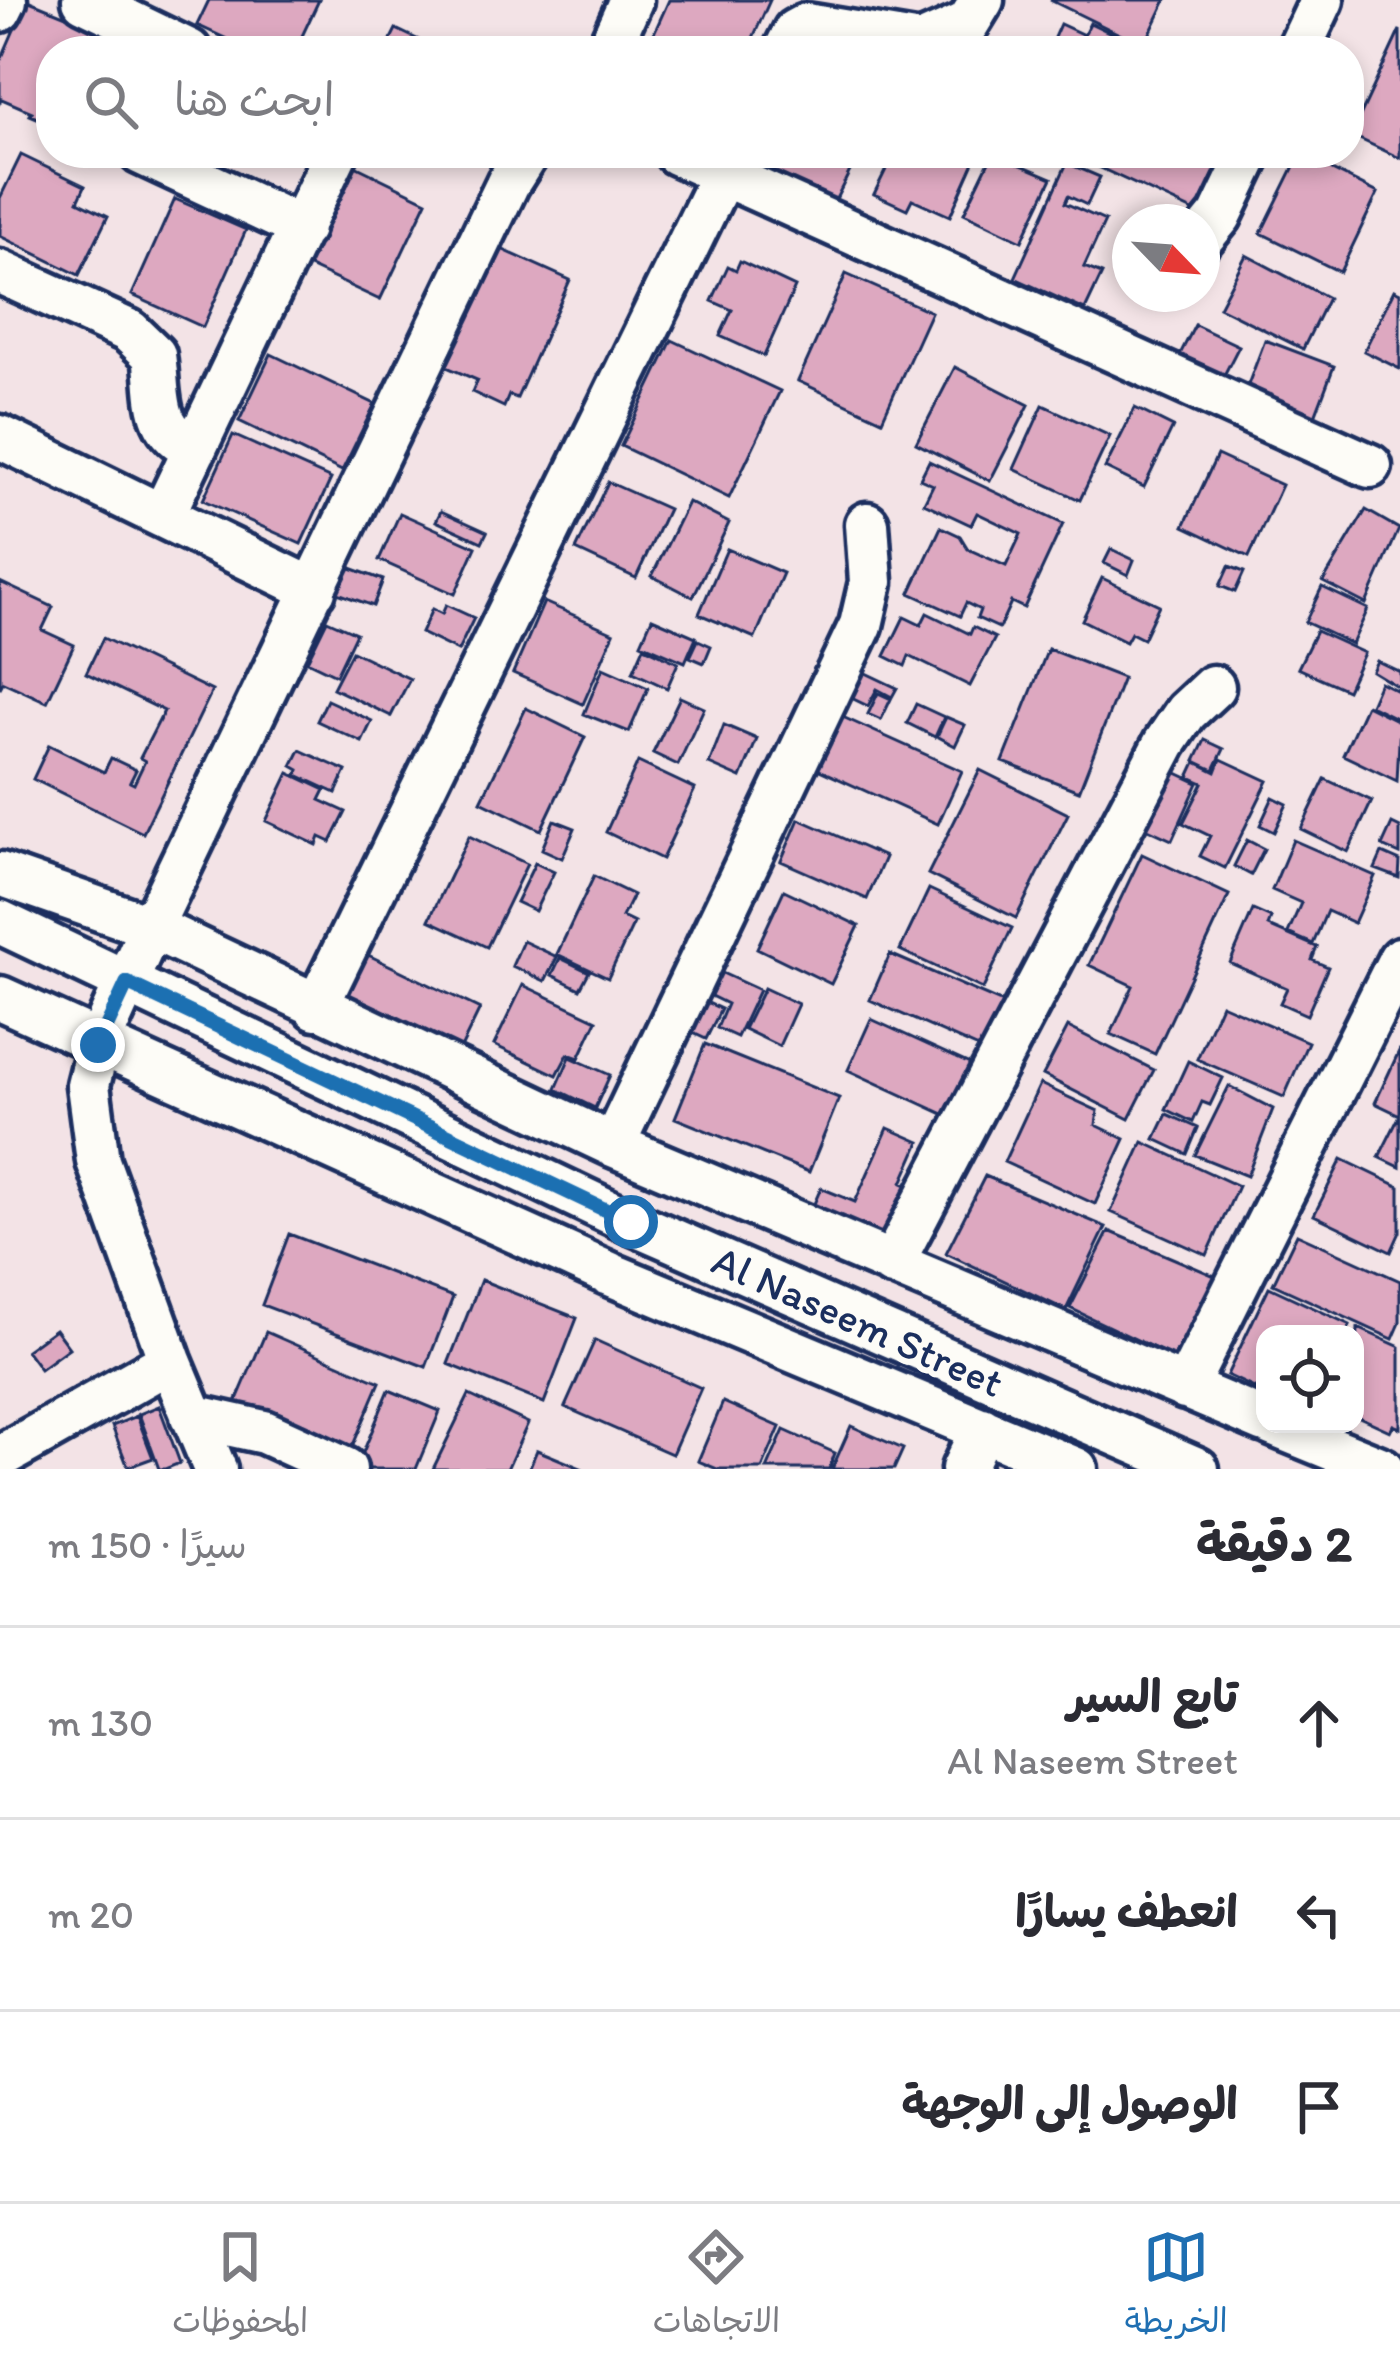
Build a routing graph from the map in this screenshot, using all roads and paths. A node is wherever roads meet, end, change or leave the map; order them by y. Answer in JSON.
{"nodes":[{"id":1,"x":5,"y":0,"type":"edge"},
{"id":2,"x":84,"y":0,"type":"edge"},
{"id":3,"x":631,"y":0,"type":"edge"},
{"id":4,"x":982,"y":0,"type":"edge"},
{"id":5,"x":1322,"y":0,"type":"edge"},
{"id":6,"x":0,"y":10,"type":"edge"},
{"id":7,"x":117,"y":35,"type":"edge"},
{"id":8,"x":615,"y":36,"type":"edge"},
{"id":9,"x":792,"y":36,"type":"edge"},
{"id":10,"x":873,"y":36,"type":"edge"},
{"id":11,"x":939,"y":36,"type":"edge"},
{"id":12,"x":1305,"y":36,"type":"edge"},
{"id":13,"x":173,"y":168,"type":"edge"},
{"id":14,"x":329,"y":168,"type":"edge"},
{"id":15,"x":518,"y":168,"type":"edge"},
{"id":16,"x":726,"y":168,"type":"edge"},
{"id":17,"x":737,"y":168,"type":"edge"},
{"id":18,"x":1243,"y":168,"type":"edge"},
{"id":19,"x":1220,"y":216,"type":"edge"},
{"id":20,"x":302,"y":228,"type":"junction"},
{"id":21,"x":0,"y":272,"type":"edge"},
{"id":22,"x":0,"y":437,"type":"edge"},
{"id":23,"x":195,"y":449,"type":"junction"},
{"id":24,"x":1370,"y":466,"type":"dead end"},
{"id":25,"x":163,"y":514,"type":"junction"},
{"id":26,"x":867,"y":524,"type":"dead end"},
{"id":27,"x":314,"y":590,"type":"junction"},
{"id":28,"x":1213,"y":687,"type":"dead end"},
{"id":29,"x":0,"y":874,"type":"edge"},
{"id":30,"x":0,"y":922,"type":"edge"},
{"id":31,"x":151,"y":927,"type":"junction"},
{"id":32,"x":1400,"y":959,"type":"edge"},
{"id":33,"x":127,"y":983,"type":"junction"},
{"id":34,"x":0,"y":998,"type":"edge"},
{"id":35,"x":316,"y":1008,"type":"junction"},
{"id":36,"x":98,"y":1045,"type":"junction"},
{"id":37,"x":613,"y":1144,"type":"junction"},
{"id":38,"x":892,"y":1264,"type":"junction"},
{"id":39,"x":170,"y":1361,"type":"junction"},
{"id":40,"x":1185,"y":1388,"type":"junction"},
{"id":41,"x":192,"y":1416,"type":"junction"},
{"id":42,"x":1256,"y":1418,"type":"edge"},
{"id":43,"x":982,"y":1429,"type":"junction"},
{"id":44,"x":1294,"y":1433,"type":"edge"},
{"id":45,"x":0,"y":1457,"type":"edge"},
{"id":46,"x":215,"y":1469,"type":"edge"},
{"id":47,"x":345,"y":1469,"type":"edge"},
{"id":48,"x":964,"y":1469,"type":"edge"},
{"id":49,"x":1076,"y":1469,"type":"edge"},
{"id":50,"x":1197,"y":1469,"type":"edge"},
{"id":51,"x":1382,"y":1469,"type":"edge"}],
"edges":[{"from":1,"to":6,"type":"street"},
{"from":2,"to":7,"type":"street"},
{"from":3,"to":8,"type":"street"},
{"from":4,"to":11,"type":"street"},
{"from":5,"to":12,"type":"street"},
{"from":9,"to":10,"type":"street"},
{"from":13,"to":20,"type":"street"},
{"from":14,"to":20,"type":"street"},
{"from":15,"to":27,"type":"street"},
{"from":16,"to":35,"type":"street"},
{"from":17,"to":24,"type":"street"},
{"from":18,"to":19,"type":"street"},
{"from":20,"to":23,"type":"street"},
{"from":21,"to":23,"type":"street"},
{"from":22,"to":25,"type":"street"},
{"from":23,"to":25,"type":"street"},
{"from":25,"to":27,"type":"street"},
{"from":26,"to":37,"type":"street"},
{"from":27,"to":31,"type":"street"},
{"from":28,"to":38,"type":"street"},
{"from":29,"to":31,"type":"street"},
{"from":30,"to":33,"type":"street","name":"Al Naseem Street"},
{"from":31,"to":33,"type":"street"},
{"from":31,"to":35,"type":"street"},
{"from":32,"to":40,"type":"street"},
{"from":33,"to":36,"type":"street"},
{"from":33,"to":50,"type":"street","name":"Al Naseem Street"},
{"from":34,"to":36,"type":"street","name":"Al Naseem Street"},
{"from":35,"to":37,"type":"street"},
{"from":36,"to":39,"type":"street"},
{"from":36,"to":43,"type":"street","name":"Al Naseem Street"},
{"from":37,"to":38,"type":"street"},
{"from":38,"to":40,"type":"street"},
{"from":39,"to":41,"type":"street"},
{"from":39,"to":45,"type":"street"},
{"from":40,"to":42,"type":"street"},
{"from":41,"to":46,"type":"street"},
{"from":41,"to":47,"type":"street"},
{"from":43,"to":48,"type":"street"},
{"from":43,"to":49,"type":"street","name":"Al Naseem Street"},
{"from":44,"to":51,"type":"street"}]}
